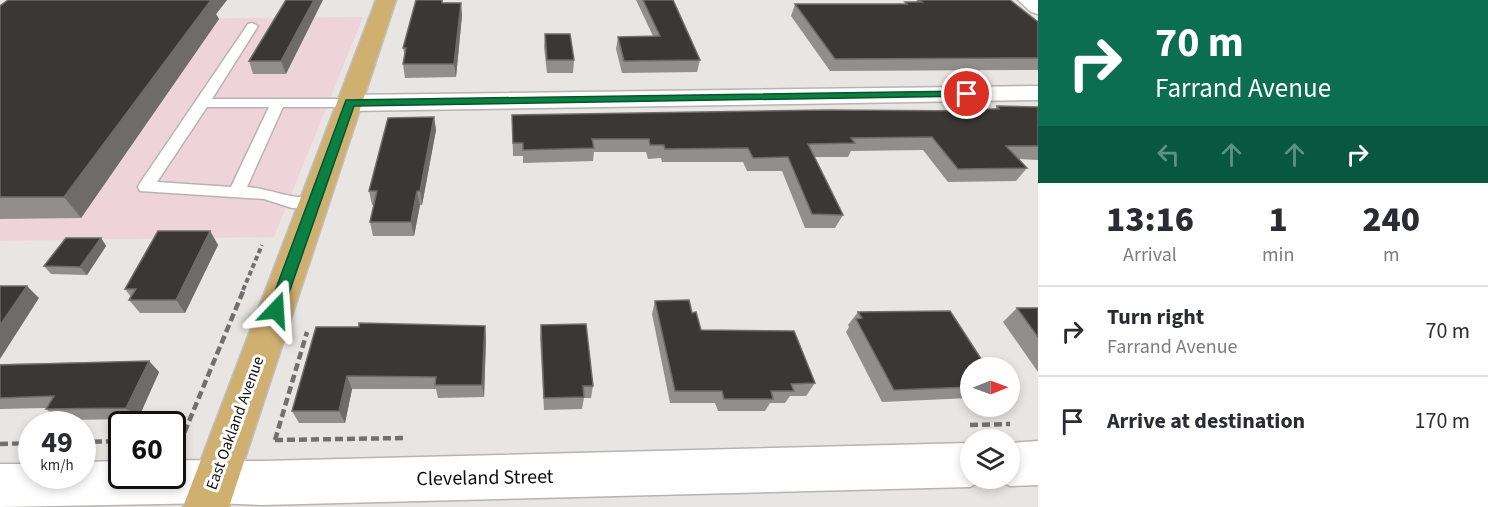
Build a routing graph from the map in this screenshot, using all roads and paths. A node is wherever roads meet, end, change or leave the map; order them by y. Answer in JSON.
{"nodes":[{"id":1,"x":386,"y":0,"type":"edge"},
{"id":2,"x":1028,"y":0,"type":"edge"},
{"id":3,"x":1038,"y":0,"type":"edge"},
{"id":4,"x":1038,"y":8,"type":"edge"},
{"id":5,"x":252,"y":26,"type":"dead end"},
{"id":6,"x":1038,"y":93,"type":"edge"},
{"id":7,"x":278,"y":102,"type":"junction"},
{"id":8,"x":203,"y":103,"type":"junction"},
{"id":9,"x":350,"y":103,"type":"junction"},
{"id":10,"x":237,"y":192,"type":"junction"},
{"id":11,"x":314,"y":203,"type":"junction"},
{"id":12,"x":18,"y":443,"type":"edge"},
{"id":13,"x":0,"y":444,"type":"edge"},
{"id":14,"x":1038,"y":463,"type":"edge"},
{"id":15,"x":1020,"y":464,"type":"edge"},
{"id":16,"x":960,"y":465,"type":"edge"},
{"id":17,"x":0,"y":487,"type":"edge"},
{"id":18,"x":210,"y":494,"type":"edge"}],
"edges":[{"from":1,"to":9,"type":"main road","name":"East Oakland Avenue"},
{"from":2,"to":3,"type":"street"},
{"from":2,"to":4,"type":"street"},
{"from":5,"to":8,"type":"lane"},
{"from":6,"to":9,"type":"street"},
{"from":7,"to":8,"type":"lane"},
{"from":7,"to":9,"type":"lane"},
{"from":7,"to":10,"type":"lane"},
{"from":8,"to":10,"type":"lane"},
{"from":9,"to":11,"type":"main road","name":"East Oakland Avenue"},
{"from":10,"to":11,"type":"lane"},
{"from":11,"to":18,"type":"main road","name":"East Oakland Avenue"},
{"from":12,"to":13,"type":"path"},
{"from":14,"to":15,"type":"street"},
{"from":16,"to":18,"type":"street","name":"Cleveland Street"},
{"from":17,"to":18,"type":"street","name":"Cleveland Street"}]}
